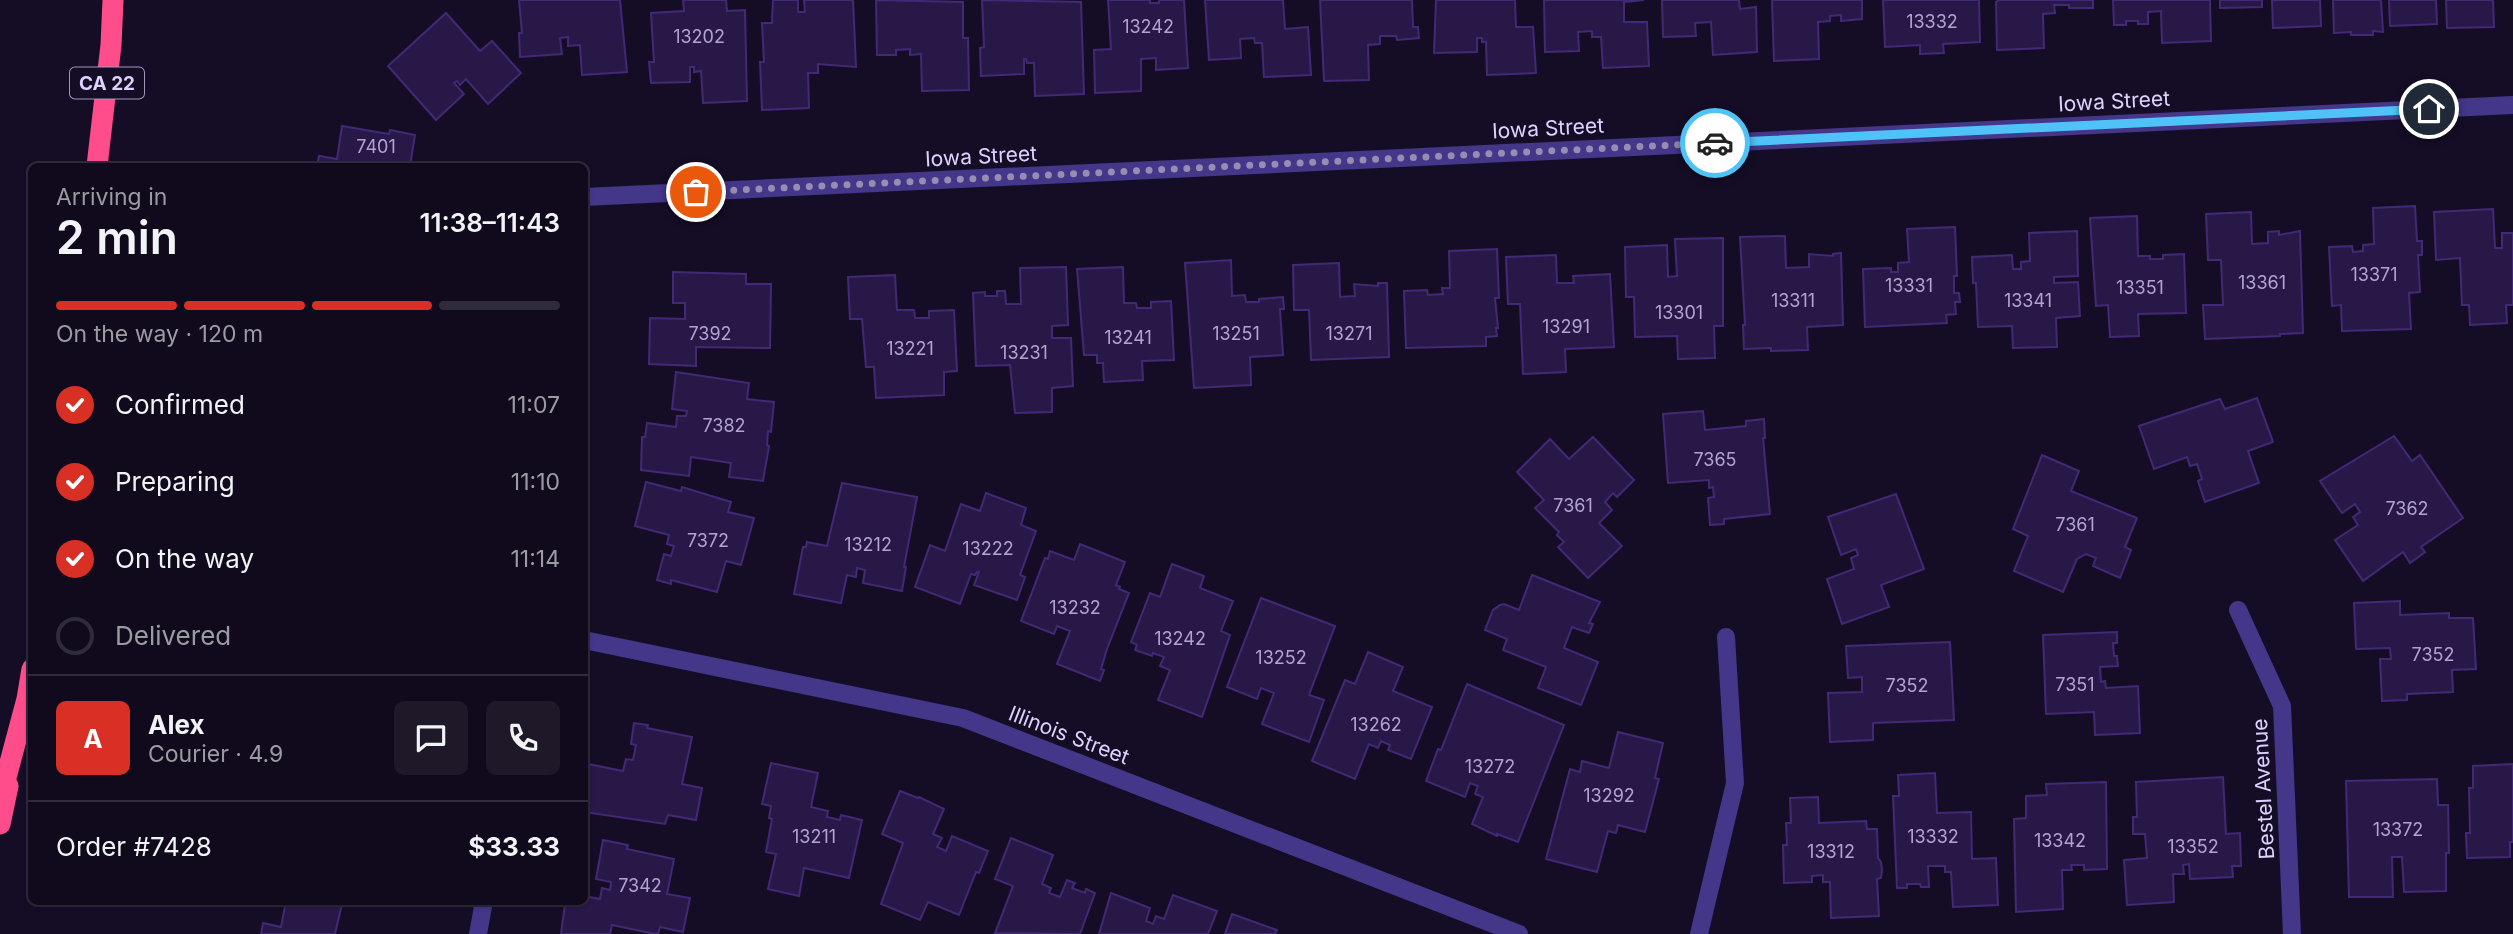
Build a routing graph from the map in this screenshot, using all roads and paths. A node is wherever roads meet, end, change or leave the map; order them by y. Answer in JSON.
{"nodes":[{"id":1,"x":113,"y":0,"type":"edge"},
{"id":2,"x":2513,"y":105,"type":"edge"},
{"id":3,"x":97,"y":163,"type":"edge"},
{"id":4,"x":588,"y":198,"type":"edge"},
{"id":5,"x":2238,"y":610,"type":"dead end"},
{"id":6,"x":1726,"y":636,"type":"dead end"},
{"id":7,"x":588,"y":641,"type":"edge"},
{"id":8,"x":28,"y":693,"type":"edge"},
{"id":9,"x":27,"y":699,"type":"junction"},
{"id":10,"x":0,"y":800,"type":"edge"},
{"id":11,"x":0,"y":824,"type":"edge"},
{"id":12,"x":483,"y":905,"type":"edge"},
{"id":13,"x":478,"y":934,"type":"edge"},
{"id":14,"x":1519,"y":934,"type":"edge"},
{"id":15,"x":1699,"y":934,"type":"edge"},
{"id":16,"x":2292,"y":934,"type":"edge"}],
"edges":[{"from":1,"to":3,"type":"highway","number":"CA 22"},
{"from":2,"to":4,"type":"street","name":"Iowa Street"},
{"from":5,"to":16,"type":"street","name":"Bestel Avenue"},
{"from":6,"to":15,"type":"street"},
{"from":7,"to":14,"type":"street","name":"Illinois Street"},
{"from":8,"to":9,"type":"highway"},
{"from":9,"to":10,"type":"highway"},
{"from":9,"to":11,"type":"highway"},
{"from":12,"to":13,"type":"street"}]}
